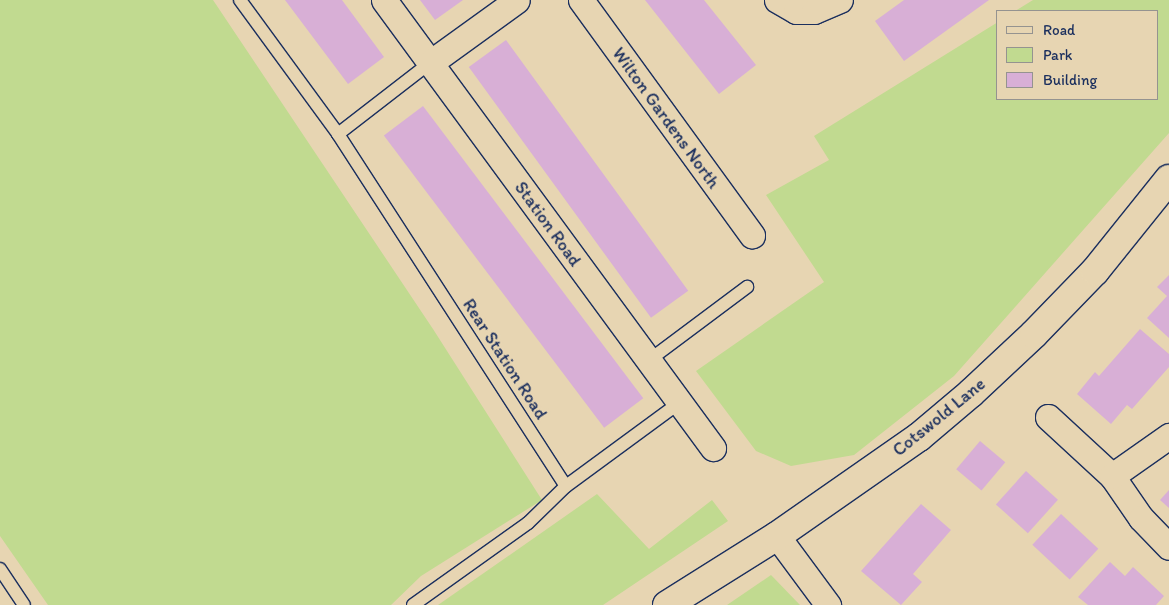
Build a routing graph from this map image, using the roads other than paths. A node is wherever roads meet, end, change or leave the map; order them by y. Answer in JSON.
{"nodes":[{"id":1,"x":240,"y":0,"type":"edge"},
{"id":2,"x":384,"y":0,"type":"edge"},
{"id":3,"x":517,"y":0,"type":"edge"},
{"id":4,"x":581,"y":0,"type":"edge"},
{"id":5,"x":777,"y":0,"type":"edge"},
{"id":6,"x":840,"y":0,"type":"edge"},
{"id":7,"x":430,"y":63,"type":"junction"},
{"id":8,"x":338,"y":134,"type":"junction"},
{"id":9,"x":1169,"y":179,"type":"edge"},
{"id":10,"x":752,"y":235,"type":"dead end"},
{"id":11,"x":747,"y":287,"type":"dead end"},
{"id":12,"x":648,"y":361,"type":"junction"},
{"id":13,"x":679,"y":404,"type":"junction"},
{"id":14,"x":1048,"y":417,"type":"dead end"},
{"id":15,"x":1169,"y":436,"type":"edge"},
{"id":16,"x":713,"y":448,"type":"dead end"},
{"id":17,"x":1112,"y":476,"type":"junction"},
{"id":18,"x":566,"y":486,"type":"junction"},
{"id":19,"x":776,"y":536,"type":"junction"},
{"id":20,"x":1169,"y":547,"type":"edge"},
{"id":21,"x":0,"y":569,"type":"edge"},
{"id":22,"x":24,"y":605,"type":"edge"},
{"id":23,"x":413,"y":605,"type":"edge"},
{"id":24,"x":667,"y":605,"type":"edge"},
{"id":25,"x":828,"y":605,"type":"edge"}],
"edges":[{"from":1,"to":8,"type":"lane","name":"Rear Station Road"},
{"from":2,"to":7,"type":"street","name":"Station Road"},
{"from":3,"to":7,"type":"street"},
{"from":4,"to":10,"type":"street","name":"Wilton Gardens North"},
{"from":5,"to":6,"type":"street"},
{"from":7,"to":8,"type":"lane"},
{"from":7,"to":12,"type":"street","name":"Station Road"},
{"from":8,"to":18,"type":"lane","name":"Rear Station Road"},
{"from":9,"to":19,"type":"street","name":"Cotswold Lane"},
{"from":11,"to":12,"type":"lane"},
{"from":12,"to":13,"type":"street","name":"Station Road"},
{"from":13,"to":16,"type":"street","name":"Station Road"},
{"from":13,"to":18,"type":"lane"},
{"from":14,"to":17,"type":"street"},
{"from":15,"to":17,"type":"street"},
{"from":17,"to":20,"type":"street"},
{"from":18,"to":23,"type":"lane"},
{"from":19,"to":24,"type":"street","name":"Cotswold Lane"},
{"from":19,"to":25,"type":"street"},
{"from":21,"to":22,"type":"lane"}]}
